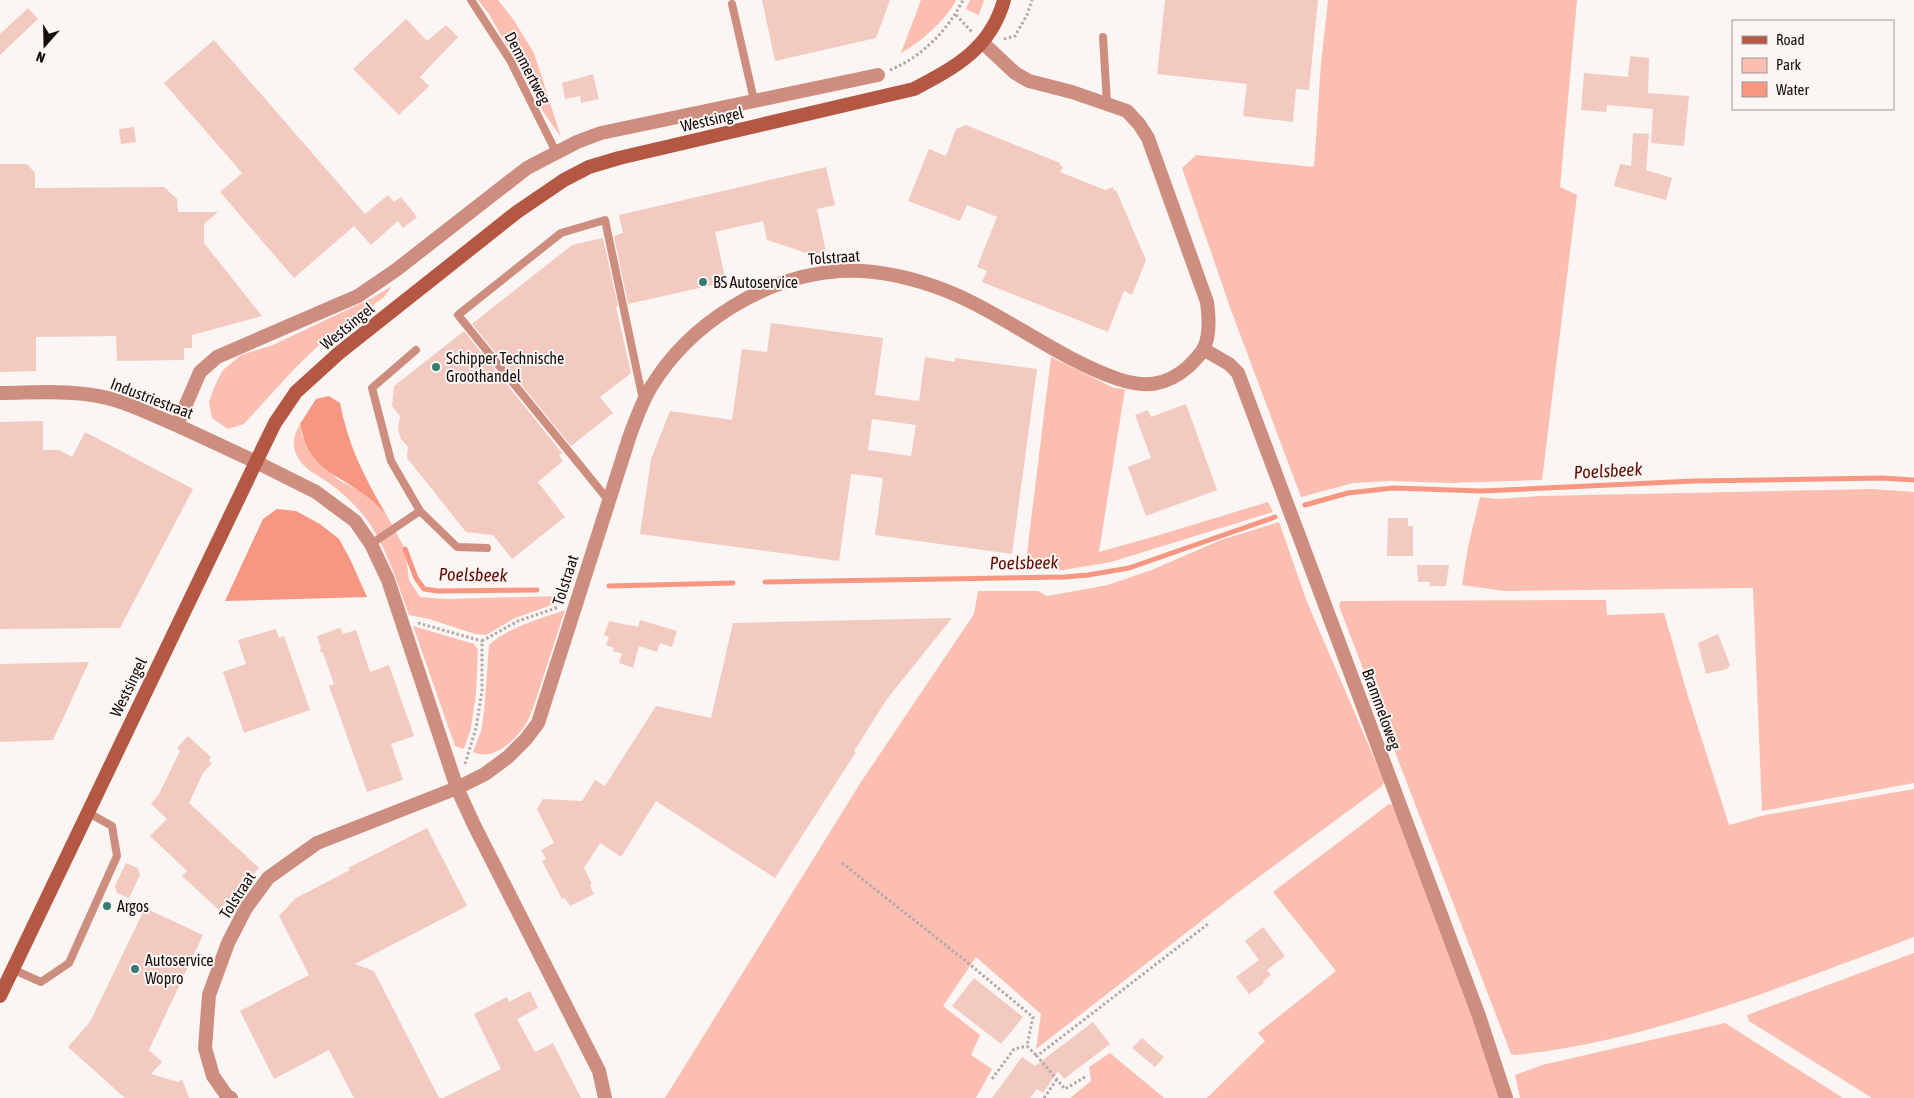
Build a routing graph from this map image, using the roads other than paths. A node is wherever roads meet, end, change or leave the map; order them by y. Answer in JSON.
{"nodes":[{"id":1,"x":471,"y":0,"type":"edge"},
{"id":2,"x":1004,"y":0,"type":"edge"},
{"id":3,"x":732,"y":4,"type":"dead end"},
{"id":4,"x":1104,"y":37,"type":"dead end"},
{"id":5,"x":983,"y":43,"type":"junction"},
{"id":6,"x":878,"y":74,"type":"road end"},
{"id":7,"x":754,"y":100,"type":"junction"},
{"id":8,"x":1107,"y":103,"type":"junction"},
{"id":9,"x":556,"y":152,"type":"junction"},
{"id":10,"x":1203,"y":349,"type":"junction"},
{"id":11,"x":416,"y":350,"type":"dead end"},
{"id":12,"x":0,"y":393,"type":"edge"},
{"id":13,"x":644,"y":403,"type":"junction"},
{"id":14,"x":177,"y":425,"type":"junction"},
{"id":15,"x":256,"y":462,"type":"junction"},
{"id":16,"x":609,"y":501,"type":"junction"},
{"id":17,"x":420,"y":511,"type":"junction"},
{"id":18,"x":371,"y":544,"type":"junction"},
{"id":19,"x":487,"y":548,"type":"dead end"},
{"id":20,"x":457,"y":788,"type":"junction"},
{"id":21,"x":87,"y":812,"type":"junction"},
{"id":22,"x":12,"y":969,"type":"junction"},
{"id":23,"x":0,"y":996,"type":"edge"},
{"id":24,"x":230,"y":1098,"type":"edge"},
{"id":25,"x":605,"y":1098,"type":"edge"},
{"id":26,"x":1506,"y":1098,"type":"edge"}],
"edges":[{"from":1,"to":9,"type":"lane","name":"Demmertweg"},
{"from":2,"to":5,"type":"main road","name":"Westsingel"},
{"from":3,"to":7,"type":"lane"},
{"from":4,"to":8,"type":"lane"},
{"from":5,"to":8,"type":"street"},
{"from":5,"to":15,"type":"main road","name":"Westsingel"},
{"from":6,"to":7,"type":"street","name":"Westsingel"},
{"from":7,"to":9,"type":"street","name":"Westsingel"},
{"from":8,"to":10,"type":"street"},
{"from":9,"to":14,"type":"street","name":"Westsingel"},
{"from":10,"to":13,"type":"street","name":"Tolstraat"},
{"from":10,"to":26,"type":"street","name":"Brammeloweg"},
{"from":11,"to":17,"type":"lane"},
{"from":12,"to":14,"type":"street","name":"Industriestraat"},
{"from":13,"to":16,"type":"street","name":"Tolstraat"},
{"from":13,"to":16,"type":"lane"},
{"from":14,"to":15,"type":"street","name":"Industriestraat"},
{"from":15,"to":18,"type":"street"},
{"from":15,"to":21,"type":"main road","name":"Westsingel"},
{"from":16,"to":20,"type":"street","name":"Tolstraat"},
{"from":17,"to":18,"type":"lane"},
{"from":17,"to":19,"type":"lane"},
{"from":18,"to":20,"type":"street"},
{"from":20,"to":24,"type":"street","name":"Tolstraat"},
{"from":20,"to":25,"type":"street"},
{"from":21,"to":22,"type":"main road","name":"Westsingel"},
{"from":21,"to":22,"type":"lane"},
{"from":22,"to":23,"type":"main road","name":"Westsingel"}]}
